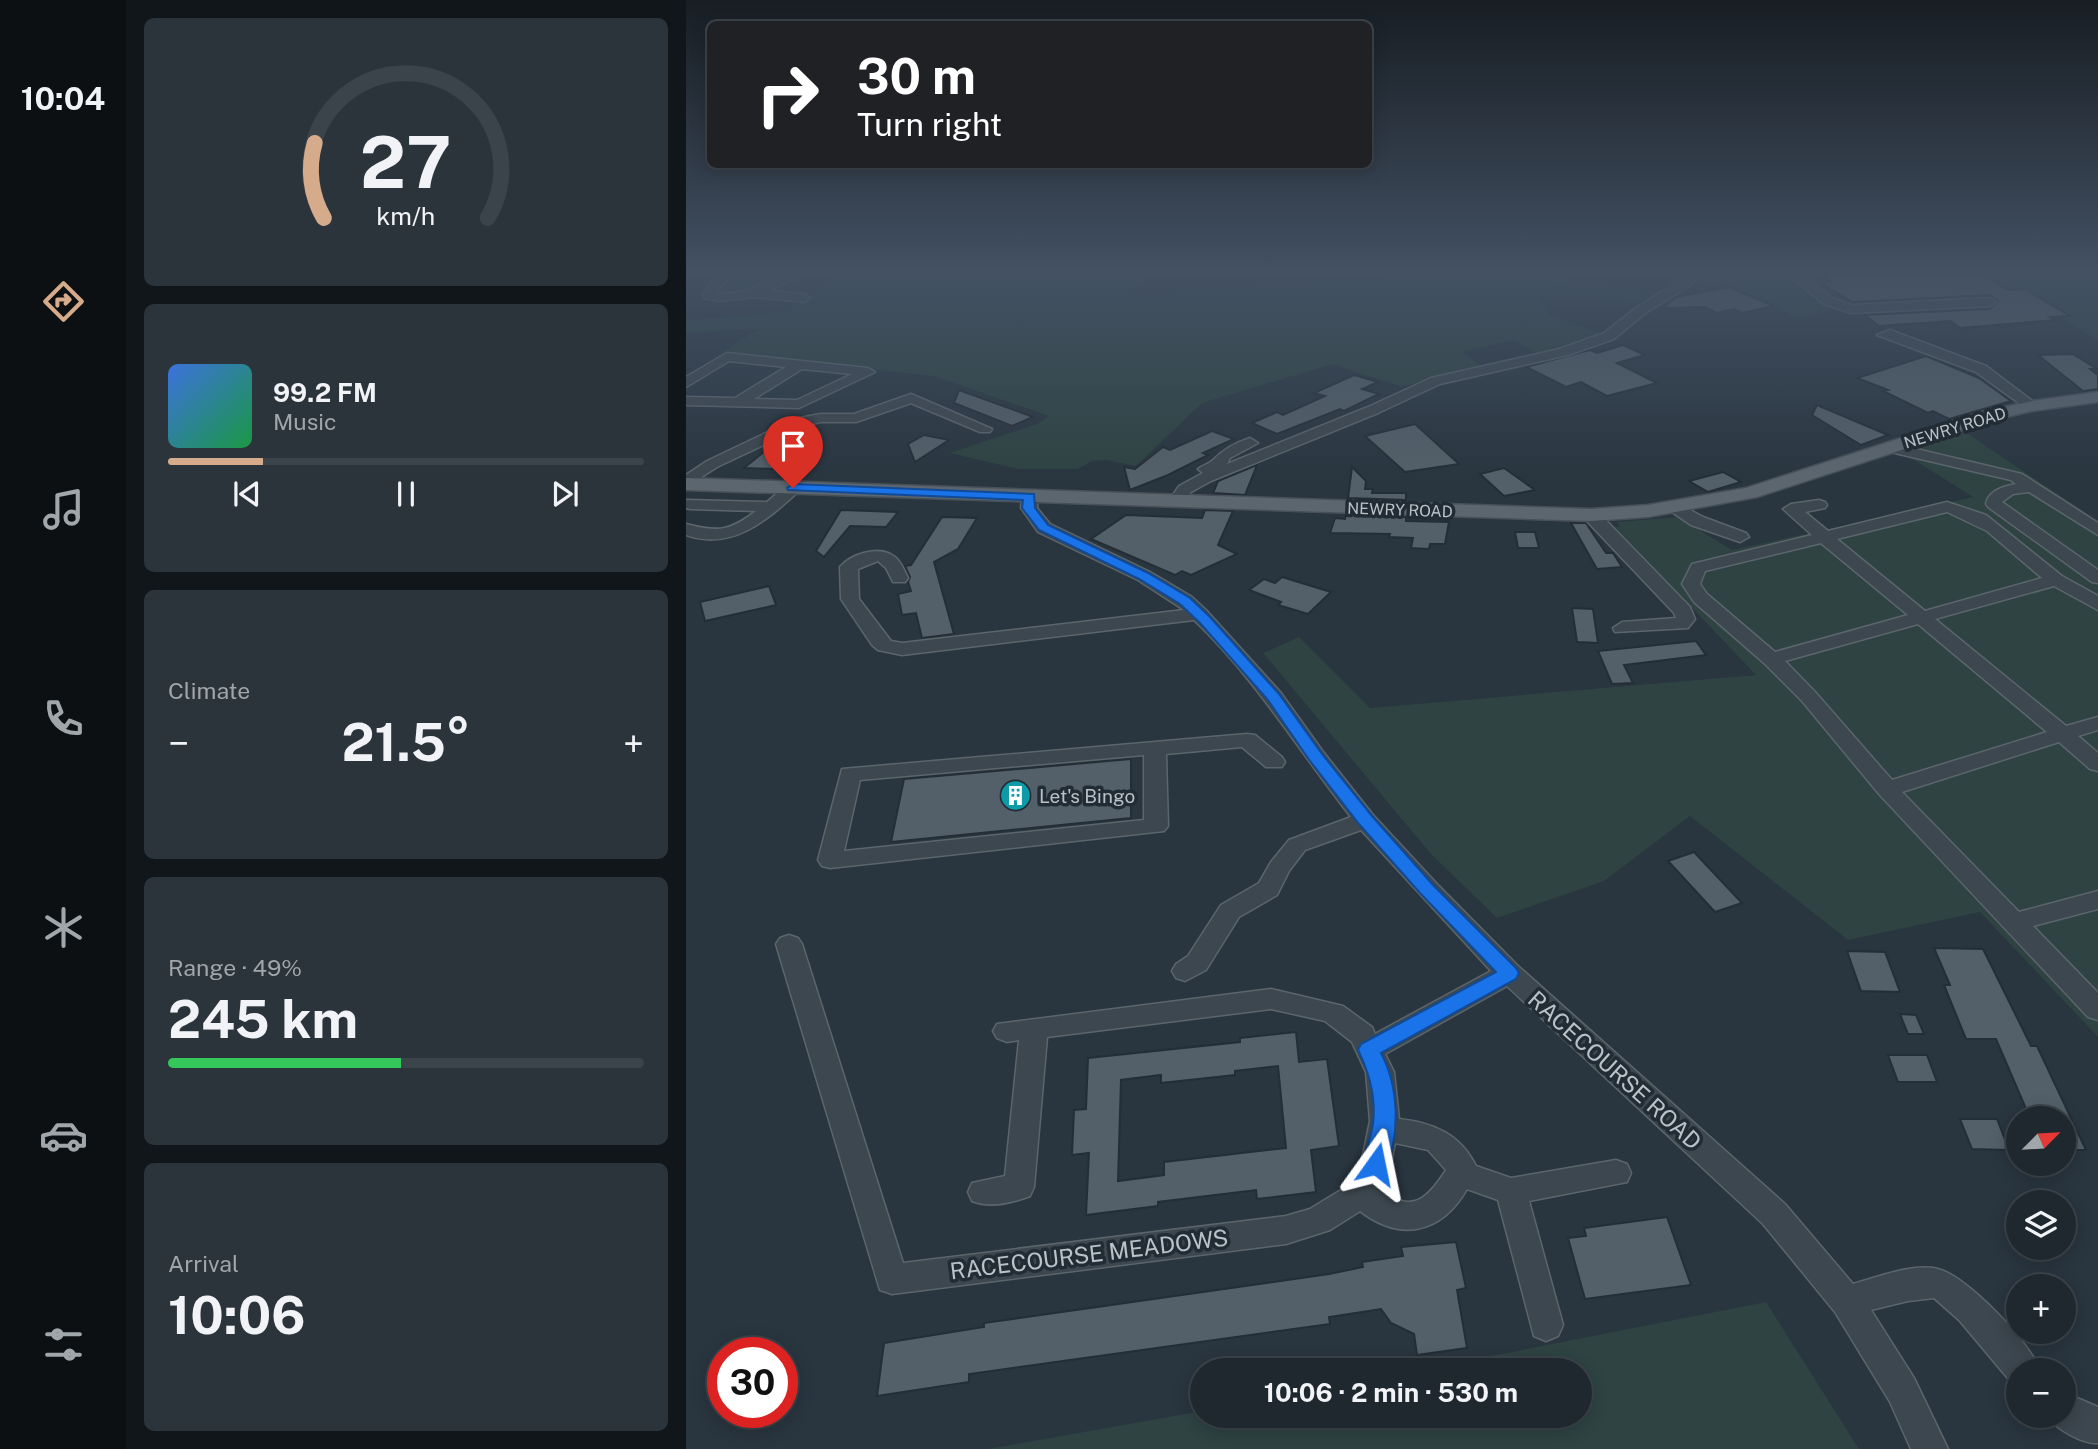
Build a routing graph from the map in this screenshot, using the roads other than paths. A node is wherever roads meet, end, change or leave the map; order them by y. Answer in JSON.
{"nodes":[{"id":1,"x":1595,"y":342,"type":"edge"},
{"id":2,"x":1910,"y":342,"type":"edge"},
{"id":3,"x":799,"y":365,"type":"junction"},
{"id":4,"x":686,"y":383,"type":"edge"},
{"id":5,"x":2098,"y":397,"type":"edge"},
{"id":6,"x":686,"y":401,"type":"edge"},
{"id":7,"x":738,"y":402,"type":"junction"},
{"id":8,"x":2032,"y":406,"type":"junction"},
{"id":9,"x":985,"y":429,"type":"dead end"},
{"id":10,"x":1891,"y":448,"type":"junction"},
{"id":11,"x":1251,"y":451,"type":"junction"},
{"id":12,"x":1191,"y":475,"type":"dead end"},
{"id":13,"x":2033,"y":487,"type":"junction"},
{"id":14,"x":693,"y":493,"type":"edge"},
{"id":15,"x":1030,"y":496,"type":"junction"},
{"id":16,"x":781,"y":498,"type":"junction"},
{"id":17,"x":1176,"y":502,"type":"junction"},
{"id":18,"x":1819,"y":505,"type":"dead end"},
{"id":19,"x":1675,"y":507,"type":"junction"},
{"id":20,"x":1591,"y":515,"type":"junction"},
{"id":21,"x":686,"y":529,"type":"edge"},
{"id":22,"x":2098,"y":530,"type":"edge"},
{"id":23,"x":1822,"y":536,"type":"junction"},
{"id":24,"x":1740,"y":537,"type":"dead end"},
{"id":25,"x":899,"y":578,"type":"dead end"},
{"id":26,"x":2098,"y":579,"type":"edge"},
{"id":27,"x":2056,"y":580,"type":"junction"},
{"id":28,"x":1899,"y":601,"type":"junction"},
{"id":29,"x":2098,"y":604,"type":"edge"},
{"id":30,"x":1946,"y":610,"type":"junction"},
{"id":31,"x":1199,"y":614,"type":"junction"},
{"id":32,"x":1920,"y":618,"type":"junction"},
{"id":33,"x":1892,"y":626,"type":"junction"},
{"id":34,"x":1622,"y":628,"type":"dead end"},
{"id":35,"x":1941,"y":636,"type":"junction"},
{"id":36,"x":1771,"y":659,"type":"junction"},
{"id":37,"x":2098,"y":723,"type":"edge"},
{"id":38,"x":2062,"y":734,"type":"junction"},
{"id":39,"x":1154,"y":748,"type":"junction"},
{"id":40,"x":1274,"y":762,"type":"dead end"},
{"id":41,"x":2098,"y":764,"type":"edge"},
{"id":42,"x":1887,"y":789,"type":"junction"},
{"id":43,"x":1365,"y":820,"type":"junction"},
{"id":44,"x":2098,"y":900,"type":"edge"},
{"id":45,"x":2022,"y":931,"type":"junction"},
{"id":46,"x":789,"y":944,"type":"dead end"},
{"id":47,"x":1185,"y":971,"type":"dead end"},
{"id":48,"x":1509,"y":973,"type":"junction"},
{"id":49,"x":2098,"y":1010,"type":"edge"},
{"id":50,"x":1369,"y":1050,"type":"junction"},
{"id":51,"x":1383,"y":1129,"type":"junction"},
{"id":52,"x":1616,"y":1173,"type":"dead end"},
{"id":53,"x":1460,"y":1174,"type":"junction"},
{"id":54,"x":1357,"y":1191,"type":"junction"},
{"id":55,"x":1511,"y":1191,"type":"junction"},
{"id":56,"x":983,"y":1192,"type":"dead end"},
{"id":57,"x":1847,"y":1301,"type":"junction"},
{"id":58,"x":1546,"y":1325,"type":"dead end"},
{"id":59,"x":2012,"y":1358,"type":"edge"},
{"id":60,"x":2076,"y":1417,"type":"edge"},
{"id":61,"x":2098,"y":1425,"type":"edge"},
{"id":62,"x":1930,"y":1449,"type":"edge"}],
"edges":[{"from":1,"to":11,"type":"street"},
{"from":2,"to":8,"type":"street"},
{"from":3,"to":4,"type":"street"},
{"from":3,"to":7,"type":"street"},
{"from":3,"to":7,"type":"street"},
{"from":5,"to":8,"type":"main road","name":"NEWRY ROAD"},
{"from":6,"to":7,"type":"street"},
{"from":8,"to":10,"type":"main road","name":"NEWRY ROAD"},
{"from":9,"to":14,"type":"street"},
{"from":10,"to":13,"type":"street"},
{"from":10,"to":19,"type":"main road","name":"NEWRY ROAD"},
{"from":11,"to":12,"type":"street"},
{"from":11,"to":17,"type":"street"},
{"from":13,"to":22,"type":"street"},
{"from":13,"to":26,"type":"street"},
{"from":14,"to":16,"type":"main road","name":"NEWRY ROAD"},
{"from":14,"to":16,"type":"street"},
{"from":15,"to":16,"type":"main road","name":"NEWRY ROAD"},
{"from":15,"to":17,"type":"main road","name":"NEWRY ROAD"},
{"from":15,"to":31,"type":"street","name":"RACECOURSE ROAD"},
{"from":16,"to":21,"type":"street"},
{"from":17,"to":20,"type":"main road","name":"NEWRY ROAD"},
{"from":18,"to":23,"type":"street"},
{"from":19,"to":20,"type":"main road","name":"NEWRY ROAD"},
{"from":19,"to":24,"type":"street"},
{"from":20,"to":34,"type":"street"},
{"from":23,"to":27,"type":"street"},
{"from":23,"to":28,"type":"street"},
{"from":23,"to":36,"type":"street"},
{"from":25,"to":31,"type":"street"},
{"from":27,"to":29,"type":"street"},
{"from":27,"to":30,"type":"street"},
{"from":28,"to":30,"type":"street"},
{"from":28,"to":32,"type":"street"},
{"from":28,"to":33,"type":"street"},
{"from":30,"to":32,"type":"street"},
{"from":30,"to":35,"type":"street"},
{"from":31,"to":43,"type":"street","name":"RACECOURSE ROAD"},
{"from":32,"to":33,"type":"street"},
{"from":32,"to":35,"type":"street"},
{"from":33,"to":35,"type":"street"},
{"from":33,"to":36,"type":"street"},
{"from":35,"to":38,"type":"street"},
{"from":36,"to":42,"type":"street"},
{"from":37,"to":38,"type":"street"},
{"from":38,"to":41,"type":"street"},
{"from":38,"to":42,"type":"street"},
{"from":39,"to":39,"type":"street"},
{"from":39,"to":40,"type":"street"},
{"from":42,"to":45,"type":"street"},
{"from":43,"to":47,"type":"street"},
{"from":43,"to":48,"type":"street","name":"RACECOURSE ROAD"},
{"from":44,"to":45,"type":"street"},
{"from":45,"to":49,"type":"street"},
{"from":46,"to":54,"type":"street","name":"RACECOURSE MEADOWS"},
{"from":48,"to":50,"type":"street"},
{"from":48,"to":57,"type":"street","name":"RACECOURSE ROAD"},
{"from":50,"to":51,"type":"street","name":"RACECOURSE MEADOWS"},
{"from":50,"to":56,"type":"street","name":"RACECOURSE MEADOWS"},
{"from":51,"to":53,"type":"street"},
{"from":51,"to":54,"type":"street","name":"RACECOURSE MEADOWS"},
{"from":52,"to":55,"type":"street"},
{"from":53,"to":54,"type":"street"},
{"from":53,"to":55,"type":"street"},
{"from":55,"to":58,"type":"street"},
{"from":57,"to":59,"type":"street"},
{"from":57,"to":62,"type":"street","name":"RACECOURSE ROAD"},
{"from":60,"to":61,"type":"street"}]}
